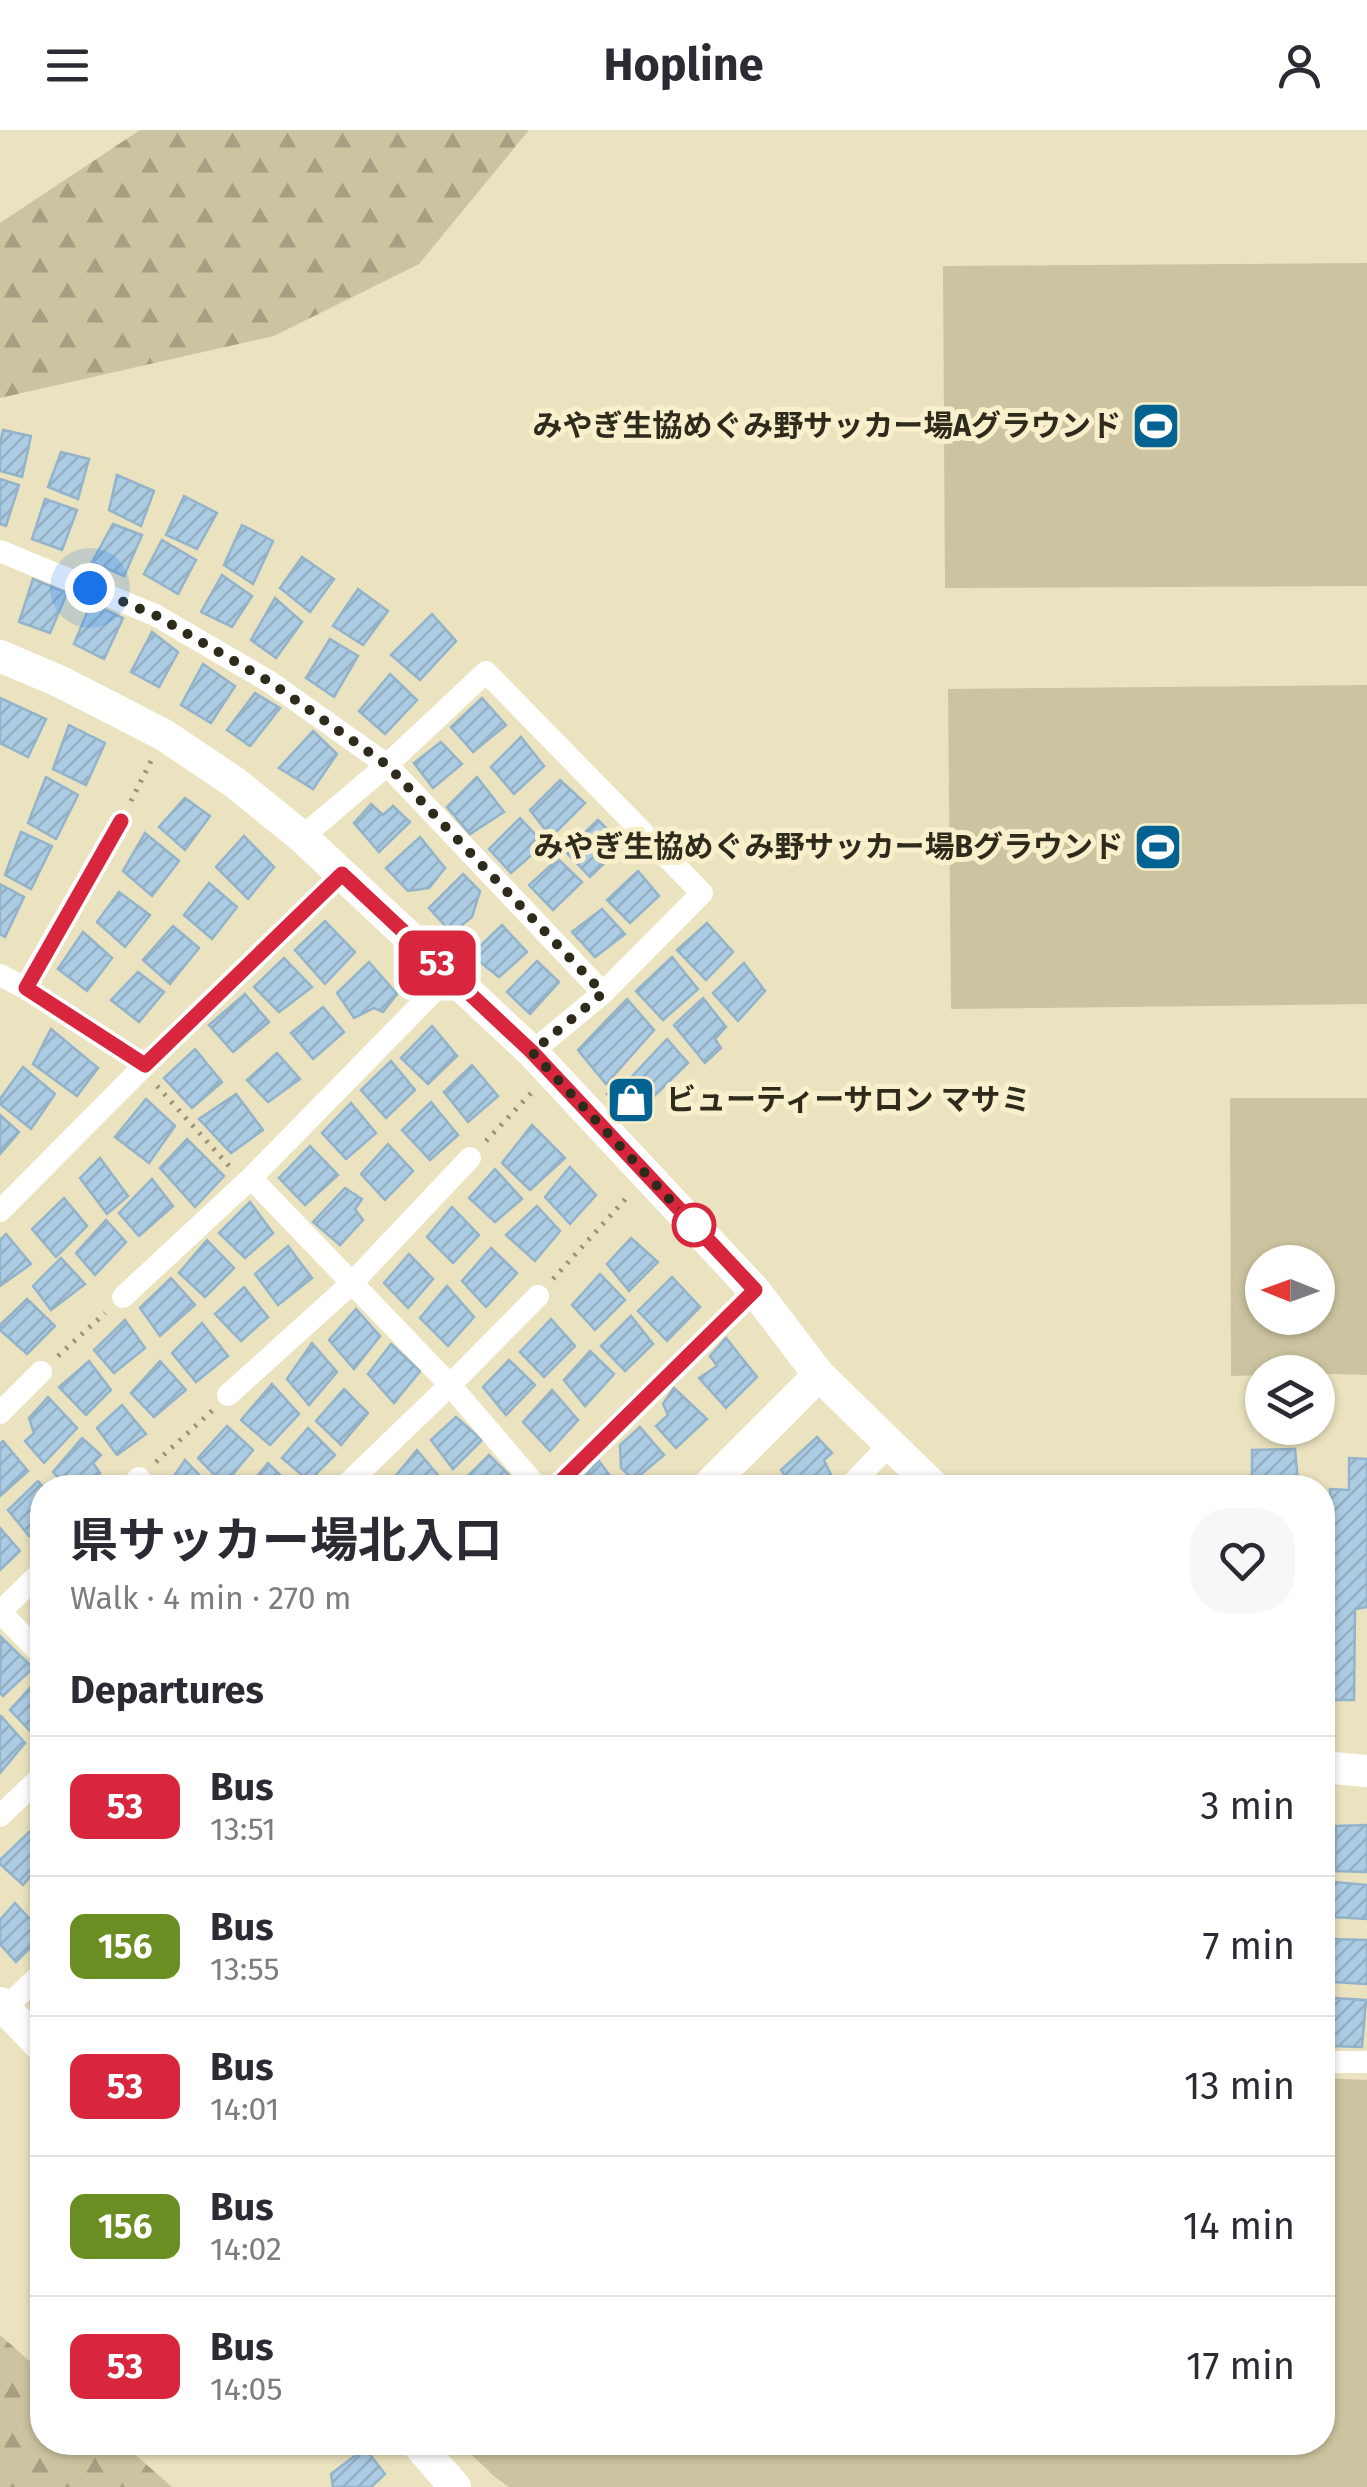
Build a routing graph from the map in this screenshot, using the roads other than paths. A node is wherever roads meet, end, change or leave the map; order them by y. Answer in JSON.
{"nodes":[{"id":1,"x":0,"y":551,"type":"edge"},
{"id":2,"x":0,"y":656,"type":"edge"},
{"id":3,"x":387,"y":765,"type":"junction"},
{"id":4,"x":121,"y":821,"type":"road end"},
{"id":5,"x":302,"y":837,"type":"junction"},
{"id":6,"x":342,"y":874,"type":"junction"},
{"id":7,"x":0,"y":975,"type":"edge"},
{"id":8,"x":450,"y":975,"type":"junction"},
{"id":9,"x":26,"y":988,"type":"junction"},
{"id":10,"x":603,"y":993,"type":"junction"},
{"id":11,"x":541,"y":1062,"type":"junction"},
{"id":12,"x":143,"y":1067,"type":"junction"},
{"id":13,"x":470,"y":1158,"type":"road end"},
{"id":14,"x":248,"y":1181,"type":"junction"},
{"id":15,"x":0,"y":1210,"type":"edge"},
{"id":16,"x":352,"y":1282,"type":"junction"},
{"id":17,"x":755,"y":1290,"type":"junction"},
{"id":18,"x":538,"y":1296,"type":"road end"},
{"id":19,"x":122,"y":1297,"type":"road end"},
{"id":20,"x":41,"y":1372,"type":"road end"},
{"id":21,"x":819,"y":1375,"type":"junction"},
{"id":22,"x":450,"y":1385,"type":"junction"},
{"id":23,"x":228,"y":1395,"type":"road end"},
{"id":24,"x":0,"y":1412,"type":"edge"},
{"id":25,"x":890,"y":1444,"type":"junction"},
{"id":26,"x":357,"y":1475,"type":"edge"},
{"id":27,"x":527,"y":1475,"type":"edge"},
{"id":28,"x":567,"y":1475,"type":"edge"},
{"id":29,"x":719,"y":1475,"type":"edge"},
{"id":30,"x":860,"y":1475,"type":"edge"},
{"id":31,"x":922,"y":1475,"type":"edge"},
{"id":32,"x":30,"y":1583,"type":"edge"},
{"id":33,"x":0,"y":1612,"type":"edge"},
{"id":34,"x":30,"y":1643,"type":"edge"},
{"id":35,"x":1335,"y":1768,"type":"edge"},
{"id":36,"x":1367,"y":1770,"type":"edge"},
{"id":37,"x":30,"y":1787,"type":"edge"},
{"id":38,"x":0,"y":1816,"type":"edge"},
{"id":39,"x":30,"y":1984,"type":"edge"},
{"id":40,"x":3,"y":2006,"type":"edge"},
{"id":41,"x":30,"y":2034,"type":"edge"},
{"id":42,"x":1335,"y":2062,"type":"edge"},
{"id":43,"x":1367,"y":2062,"type":"edge"},
{"id":44,"x":427,"y":2455,"type":"edge"},
{"id":45,"x":455,"y":2487,"type":"edge"}],
"edges":[{"from":1,"to":3,"type":"street"},
{"from":2,"to":5,"type":"street"},
{"from":3,"to":5,"type":"street"},
{"from":3,"to":10,"type":"street"},
{"from":3,"to":10,"type":"street"},
{"from":4,"to":9,"type":"street"},
{"from":5,"to":6,"type":"street"},
{"from":6,"to":8,"type":"street"},
{"from":6,"to":12,"type":"street"},
{"from":7,"to":9,"type":"street"},
{"from":8,"to":11,"type":"street"},
{"from":8,"to":14,"type":"street"},
{"from":9,"to":12,"type":"street"},
{"from":10,"to":11,"type":"street"},
{"from":11,"to":17,"type":"street"},
{"from":12,"to":15,"type":"street"},
{"from":13,"to":16,"type":"street"},
{"from":14,"to":16,"type":"street"},
{"from":14,"to":19,"type":"street"},
{"from":16,"to":22,"type":"street"},
{"from":16,"to":23,"type":"street"},
{"from":17,"to":21,"type":"street"},
{"from":17,"to":28,"type":"street"},
{"from":18,"to":22,"type":"street"},
{"from":20,"to":24,"type":"street"},
{"from":21,"to":25,"type":"street"},
{"from":21,"to":29,"type":"street"},
{"from":22,"to":26,"type":"street"},
{"from":22,"to":27,"type":"street"},
{"from":25,"to":30,"type":"street"},
{"from":25,"to":31,"type":"street"},
{"from":32,"to":33,"type":"street"},
{"from":33,"to":34,"type":"street"},
{"from":35,"to":36,"type":"street"},
{"from":37,"to":38,"type":"street"},
{"from":39,"to":40,"type":"street"},
{"from":40,"to":41,"type":"street"},
{"from":42,"to":43,"type":"street"},
{"from":44,"to":45,"type":"street"}]}
